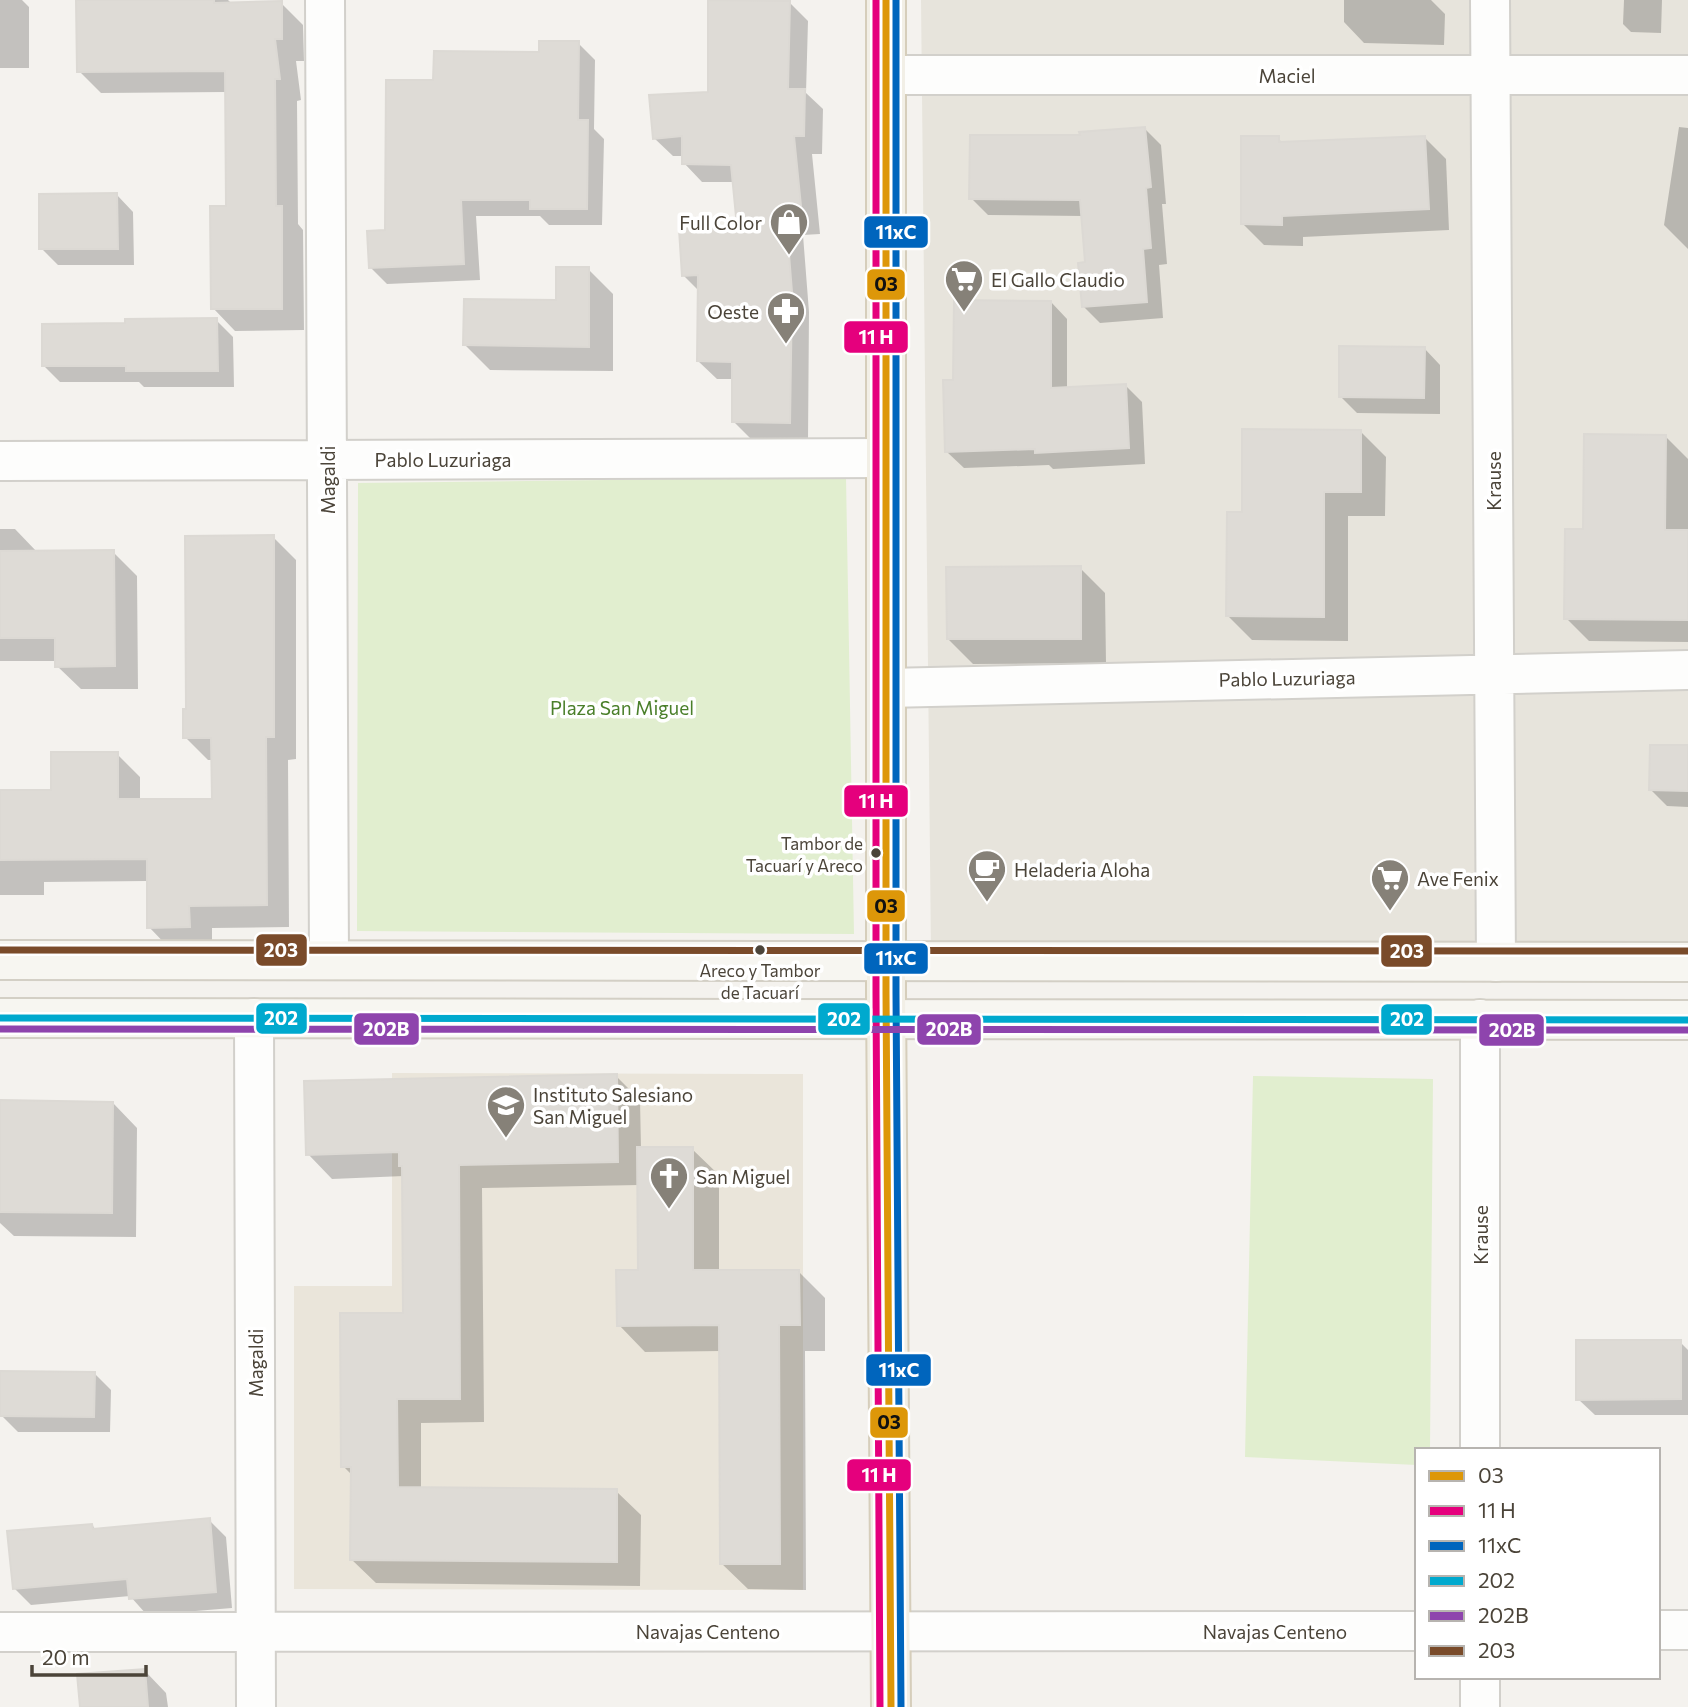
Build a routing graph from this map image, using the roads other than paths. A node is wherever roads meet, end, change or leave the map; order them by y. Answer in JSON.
{"nodes":[{"id":1,"x":325,"y":0,"type":"edge"},
{"id":2,"x":886,"y":0,"type":"edge"},
{"id":3,"x":1490,"y":0,"type":"edge"},
{"id":4,"x":886,"y":75,"type":"junction"},
{"id":5,"x":1491,"y":75,"type":"junction"},
{"id":6,"x":1688,"y":75,"type":"edge"},
{"id":7,"x":886,"y":458,"type":"junction"},
{"id":8,"x":327,"y":460,"type":"junction"},
{"id":9,"x":0,"y":461,"type":"edge"},
{"id":10,"x":1688,"y":670,"type":"edge"},
{"id":11,"x":1494,"y":673,"type":"junction"},
{"id":12,"x":887,"y":688,"type":"junction"},
{"id":13,"x":0,"y":960,"type":"edge"},
{"id":14,"x":329,"y":960,"type":"junction"},
{"id":15,"x":887,"y":961,"type":"junction"},
{"id":16,"x":1496,"y":962,"type":"junction"},
{"id":17,"x":1688,"y":962,"type":"edge"},
{"id":18,"x":0,"y":1018,"type":"edge"},
{"id":19,"x":254,"y":1018,"type":"junction"},
{"id":20,"x":887,"y":1018,"type":"junction"},
{"id":21,"x":1480,"y":1019,"type":"junction"},
{"id":22,"x":1688,"y":1020,"type":"edge"},
{"id":23,"x":1480,"y":1448,"type":"edge"},
{"id":24,"x":1415,"y":1630,"type":"edge"},
{"id":25,"x":1660,"y":1630,"type":"edge"},
{"id":26,"x":1688,"y":1630,"type":"edge"},
{"id":27,"x":891,"y":1631,"type":"junction"},
{"id":28,"x":0,"y":1632,"type":"edge"},
{"id":29,"x":256,"y":1632,"type":"junction"},
{"id":30,"x":1480,"y":1679,"type":"edge"},
{"id":31,"x":257,"y":1707,"type":"edge"},
{"id":32,"x":891,"y":1707,"type":"edge"},
{"id":33,"x":1480,"y":1707,"type":"edge"}],
"edges":[{"from":1,"to":8,"type":"street","name":"Magaldi"},
{"from":2,"to":4,"type":"main road"},
{"from":3,"to":5,"type":"street","name":"Krause"},
{"from":4,"to":5,"type":"street","name":"Maciel"},
{"from":4,"to":7,"type":"main road"},
{"from":5,"to":6,"type":"street","name":"Maciel"},
{"from":5,"to":11,"type":"street","name":"Krause"},
{"from":7,"to":8,"type":"street","name":"Pablo Luzuriaga"},
{"from":7,"to":12,"type":"main road"},
{"from":8,"to":9,"type":"street","name":"Pablo Luzuriaga"},
{"from":8,"to":14,"type":"street","name":"Magaldi"},
{"from":10,"to":11,"type":"street","name":"Pablo Luzuriaga"},
{"from":11,"to":12,"type":"street","name":"Pablo Luzuriaga"},
{"from":11,"to":16,"type":"street","name":"Krause"},
{"from":12,"to":15,"type":"main road"},
{"from":13,"to":14,"type":"main road"},
{"from":14,"to":15,"type":"main road"},
{"from":15,"to":16,"type":"main road"},
{"from":15,"to":20,"type":"main road"},
{"from":16,"to":17,"type":"main road"},
{"from":18,"to":19,"type":"main road"},
{"from":19,"to":20,"type":"main road"},
{"from":19,"to":29,"type":"street","name":"Magaldi"},
{"from":20,"to":21,"type":"main road"},
{"from":20,"to":27,"type":"main road"},
{"from":21,"to":22,"type":"main road"},
{"from":21,"to":23,"type":"street","name":"Krause"},
{"from":24,"to":27,"type":"street","name":"Navajas Centeno"},
{"from":25,"to":26,"type":"street"},
{"from":27,"to":29,"type":"street","name":"Navajas Centeno"},
{"from":27,"to":32,"type":"main road"},
{"from":28,"to":29,"type":"street","name":"Navajas Centeno"},
{"from":29,"to":31,"type":"street","name":"Magaldi"},
{"from":30,"to":33,"type":"street"}]}
